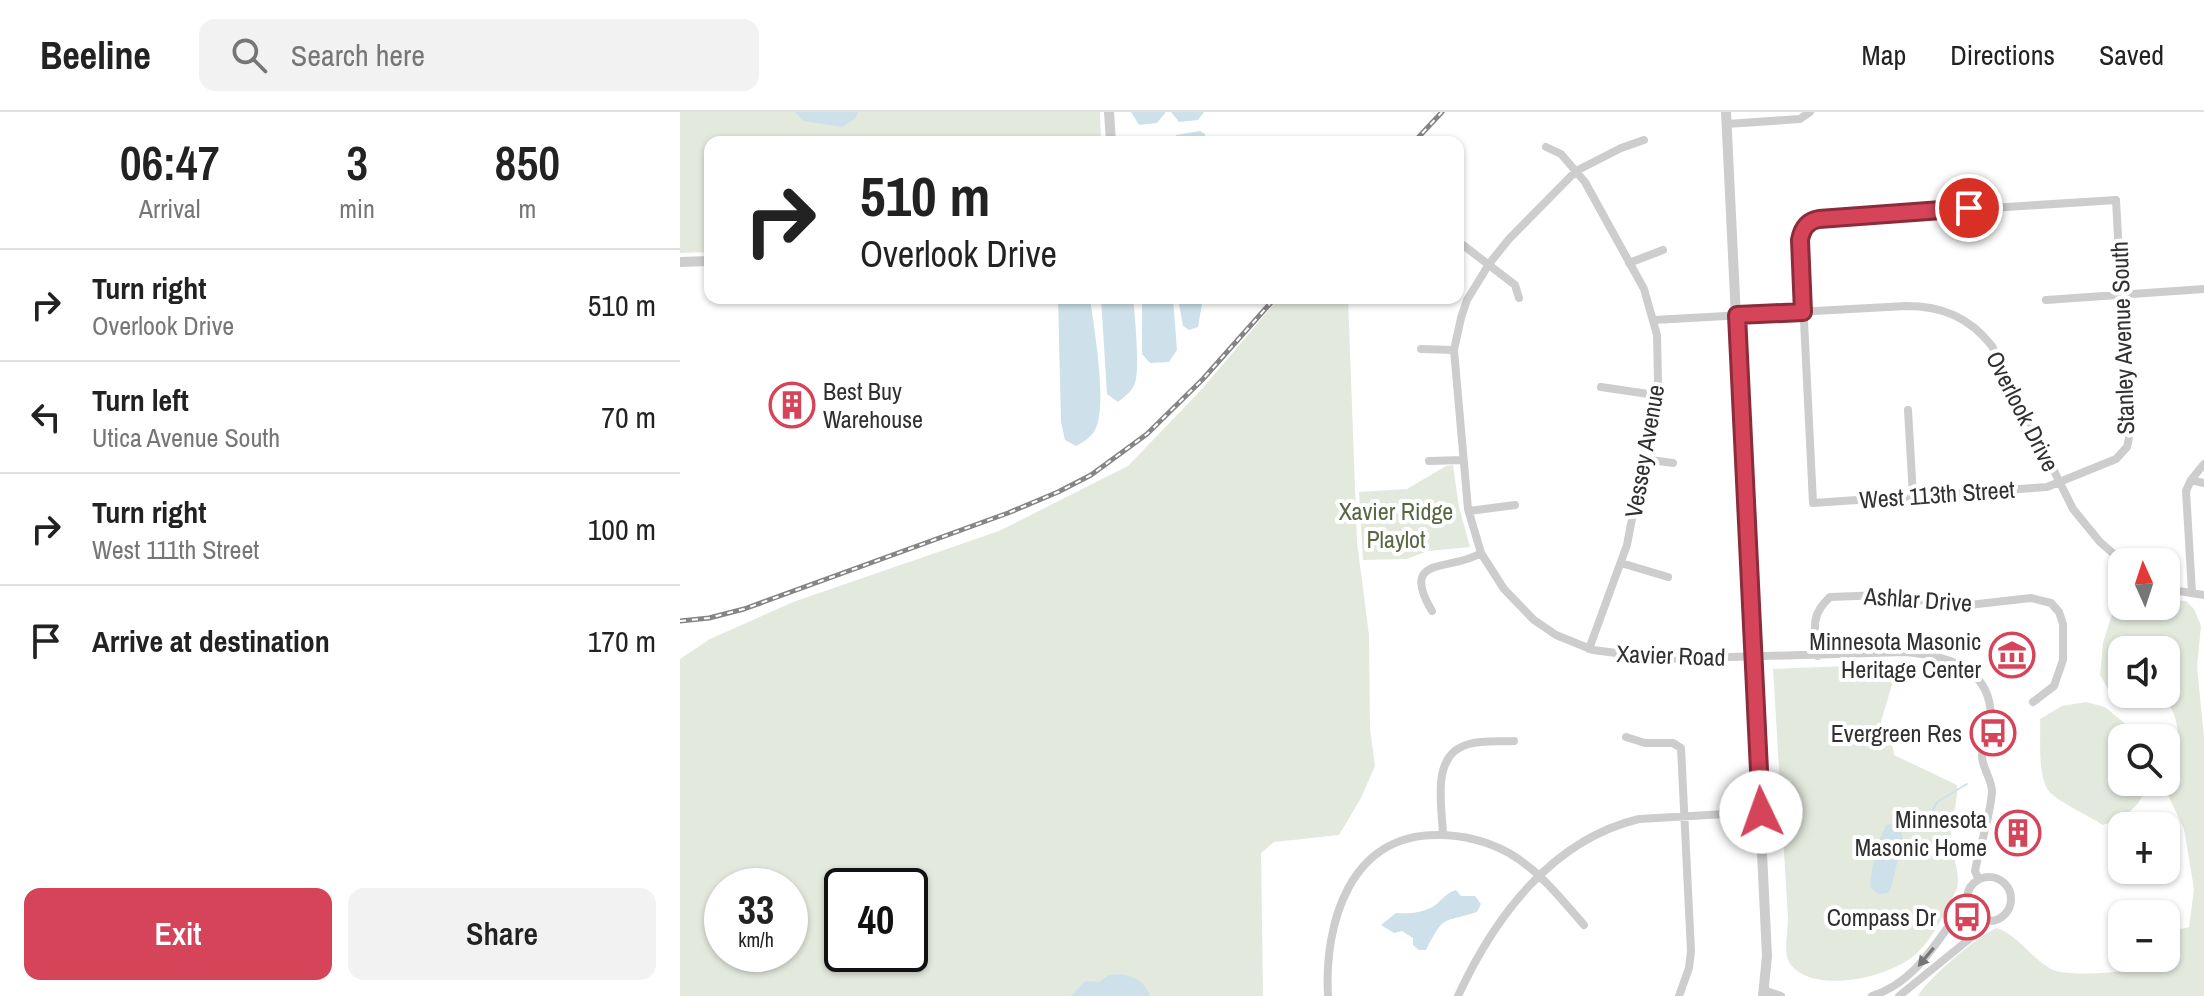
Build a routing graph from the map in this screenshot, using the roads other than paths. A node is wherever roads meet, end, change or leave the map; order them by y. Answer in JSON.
{"nodes":[{"id":1,"x":1109,"y":112,"type":"edge"},
{"id":2,"x":1810,"y":112,"type":"edge"},
{"id":3,"x":1727,"y":118,"type":"edge"},
{"id":4,"x":1111,"y":136,"type":"edge"},
{"id":5,"x":1644,"y":140,"type":"dead end"},
{"id":6,"x":1546,"y":147,"type":"dead end"},
{"id":7,"x":1576,"y":171,"type":"junction"},
{"id":8,"x":1464,"y":246,"type":"edge"},
{"id":9,"x":1663,"y":250,"type":"dead end"},
{"id":10,"x":704,"y":261,"type":"edge"},
{"id":11,"x":680,"y":262,"type":"edge"},
{"id":12,"x":1629,"y":263,"type":"junction"},
{"id":13,"x":1489,"y":264,"type":"junction"},
{"id":14,"x":2204,"y":289,"type":"edge"},
{"id":15,"x":2121,"y":295,"type":"junction"},
{"id":16,"x":1519,"y":298,"type":"dead end"},
{"id":17,"x":2046,"y":300,"type":"dead end"},
{"id":18,"x":1803,"y":312,"type":"junction"},
{"id":19,"x":1737,"y":315,"type":"junction"},
{"id":20,"x":1654,"y":320,"type":"junction"},
{"id":21,"x":1421,"y":349,"type":"dead end"},
{"id":22,"x":1454,"y":350,"type":"junction"},
{"id":23,"x":1601,"y":387,"type":"dead end"},
{"id":24,"x":1655,"y":395,"type":"junction"},
{"id":25,"x":1908,"y":410,"type":"dead end"},
{"id":26,"x":1643,"y":459,"type":"junction"},
{"id":27,"x":1463,"y":460,"type":"junction"},
{"id":28,"x":1429,"y":461,"type":"dead end"},
{"id":29,"x":1673,"y":463,"type":"dead end"},
{"id":30,"x":2204,"y":464,"type":"edge"},
{"id":31,"x":2191,"y":480,"type":"junction"},
{"id":32,"x":2060,"y":483,"type":"junction"},
{"id":33,"x":2204,"y":483,"type":"edge"},
{"id":34,"x":1913,"y":496,"type":"junction"},
{"id":35,"x":1515,"y":505,"type":"dead end"},
{"id":36,"x":1469,"y":511,"type":"junction"},
{"id":37,"x":2108,"y":549,"type":"edge"},
{"id":38,"x":1481,"y":553,"type":"junction"},
{"id":39,"x":1621,"y":563,"type":"junction"},
{"id":40,"x":1668,"y":577,"type":"dead end"},
{"id":41,"x":2180,"y":591,"type":"edge"},
{"id":42,"x":2192,"y":592,"type":"junction"},
{"id":43,"x":2204,"y":595,"type":"edge"},
{"id":44,"x":1432,"y":611,"type":"dead end"},
{"id":45,"x":1589,"y":649,"type":"junction"},
{"id":46,"x":1754,"y":656,"type":"junction"},
{"id":47,"x":1818,"y":656,"type":"junction"},
{"id":48,"x":2033,"y":702,"type":"dead end"},
{"id":49,"x":1626,"y":737,"type":"dead end"},
{"id":50,"x":1514,"y":741,"type":"dead end"},
{"id":51,"x":1761,"y":812,"type":"junction"},
{"id":52,"x":1684,"y":816,"type":"junction"},
{"id":53,"x":1443,"y":835,"type":"junction"},
{"id":54,"x":1540,"y":875,"type":"junction"},
{"id":55,"x":1978,"y":878,"type":"junction"},
{"id":56,"x":1967,"y":902,"type":"junction"},
{"id":57,"x":1986,"y":922,"type":"junction"},
{"id":58,"x":1584,"y":925,"type":"dead end"},
{"id":59,"x":1763,"y":993,"type":"edge"},
{"id":60,"x":1462,"y":994,"type":"edge"},
{"id":61,"x":1328,"y":996,"type":"edge"},
{"id":62,"x":1679,"y":996,"type":"edge"},
{"id":63,"x":1781,"y":996,"type":"edge"},
{"id":64,"x":1872,"y":996,"type":"edge"},
{"id":65,"x":1899,"y":996,"type":"edge"}],
"edges":[{"from":1,"to":4,"type":"street"},
{"from":2,"to":3,"type":"street"},
{"from":3,"to":19,"type":"street"},
{"from":5,"to":7,"type":"street","name":"Xavier Road"},
{"from":6,"to":7,"type":"street","name":"Vessey Avenue"},
{"from":7,"to":12,"type":"street","name":"Vessey Avenue"},
{"from":7,"to":13,"type":"street","name":"Xavier Road"},
{"from":8,"to":13,"type":"street"},
{"from":9,"to":12,"type":"street"},
{"from":10,"to":11,"type":"street"},
{"from":12,"to":20,"type":"street","name":"Vessey Avenue"},
{"from":13,"to":16,"type":"street"},
{"from":13,"to":22,"type":"street","name":"Xavier Road"},
{"from":14,"to":15,"type":"street"},
{"from":15,"to":17,"type":"street"},
{"from":15,"to":18,"type":"street","name":"Stanley Avenue South"},
{"from":15,"to":32,"type":"street","name":"Stanley Avenue South"},
{"from":18,"to":19,"type":"street","name":"Overlook Drive"},
{"from":18,"to":32,"type":"street","name":"Overlook Drive"},
{"from":18,"to":34,"type":"street","name":"West 113th Street"},
{"from":19,"to":20,"type":"street","name":"Overlook Drive"},
{"from":19,"to":46,"type":"street"},
{"from":20,"to":24,"type":"street","name":"Vessey Avenue"},
{"from":21,"to":22,"type":"street"},
{"from":22,"to":27,"type":"street","name":"Xavier Road"},
{"from":23,"to":24,"type":"street"},
{"from":24,"to":26,"type":"street","name":"Vessey Avenue"},
{"from":25,"to":34,"type":"street"},
{"from":26,"to":29,"type":"street"},
{"from":26,"to":39,"type":"street","name":"Vessey Avenue"},
{"from":27,"to":28,"type":"street"},
{"from":27,"to":36,"type":"street","name":"Xavier Road"},
{"from":30,"to":31,"type":"street"},
{"from":31,"to":33,"type":"street"},
{"from":31,"to":42,"type":"street"},
{"from":32,"to":34,"type":"street","name":"West 113th Street"},
{"from":32,"to":37,"type":"street","name":"Overlook Drive"},
{"from":35,"to":36,"type":"street"},
{"from":36,"to":38,"type":"street","name":"Xavier Road"},
{"from":38,"to":44,"type":"street"},
{"from":38,"to":45,"type":"street","name":"Xavier Road"},
{"from":39,"to":40,"type":"street"},
{"from":39,"to":45,"type":"street","name":"Vessey Avenue"},
{"from":41,"to":42,"type":"street"},
{"from":42,"to":43,"type":"street"},
{"from":45,"to":46,"type":"street","name":"Xavier Road"},
{"from":46,"to":47,"type":"street","name":"Xavier Road"},
{"from":46,"to":51,"type":"street"},
{"from":47,"to":48,"type":"street","name":"Ashlar Drive"},
{"from":47,"to":55,"type":"street","name":"Xavier Road"},
{"from":49,"to":52,"type":"street"},
{"from":50,"to":53,"type":"street"},
{"from":51,"to":52,"type":"street"},
{"from":51,"to":59,"type":"street"},
{"from":52,"to":54,"type":"street"},
{"from":52,"to":62,"type":"street"},
{"from":53,"to":54,"type":"street"},
{"from":53,"to":61,"type":"street"},
{"from":54,"to":58,"type":"street"},
{"from":54,"to":60,"type":"street"},
{"from":55,"to":56,"type":"street"},
{"from":55,"to":57,"type":"street"},
{"from":56,"to":57,"type":"street"},
{"from":56,"to":64,"type":"street","one_way":true},
{"from":57,"to":65,"type":"street"},
{"from":59,"to":63,"type":"street"}]}
